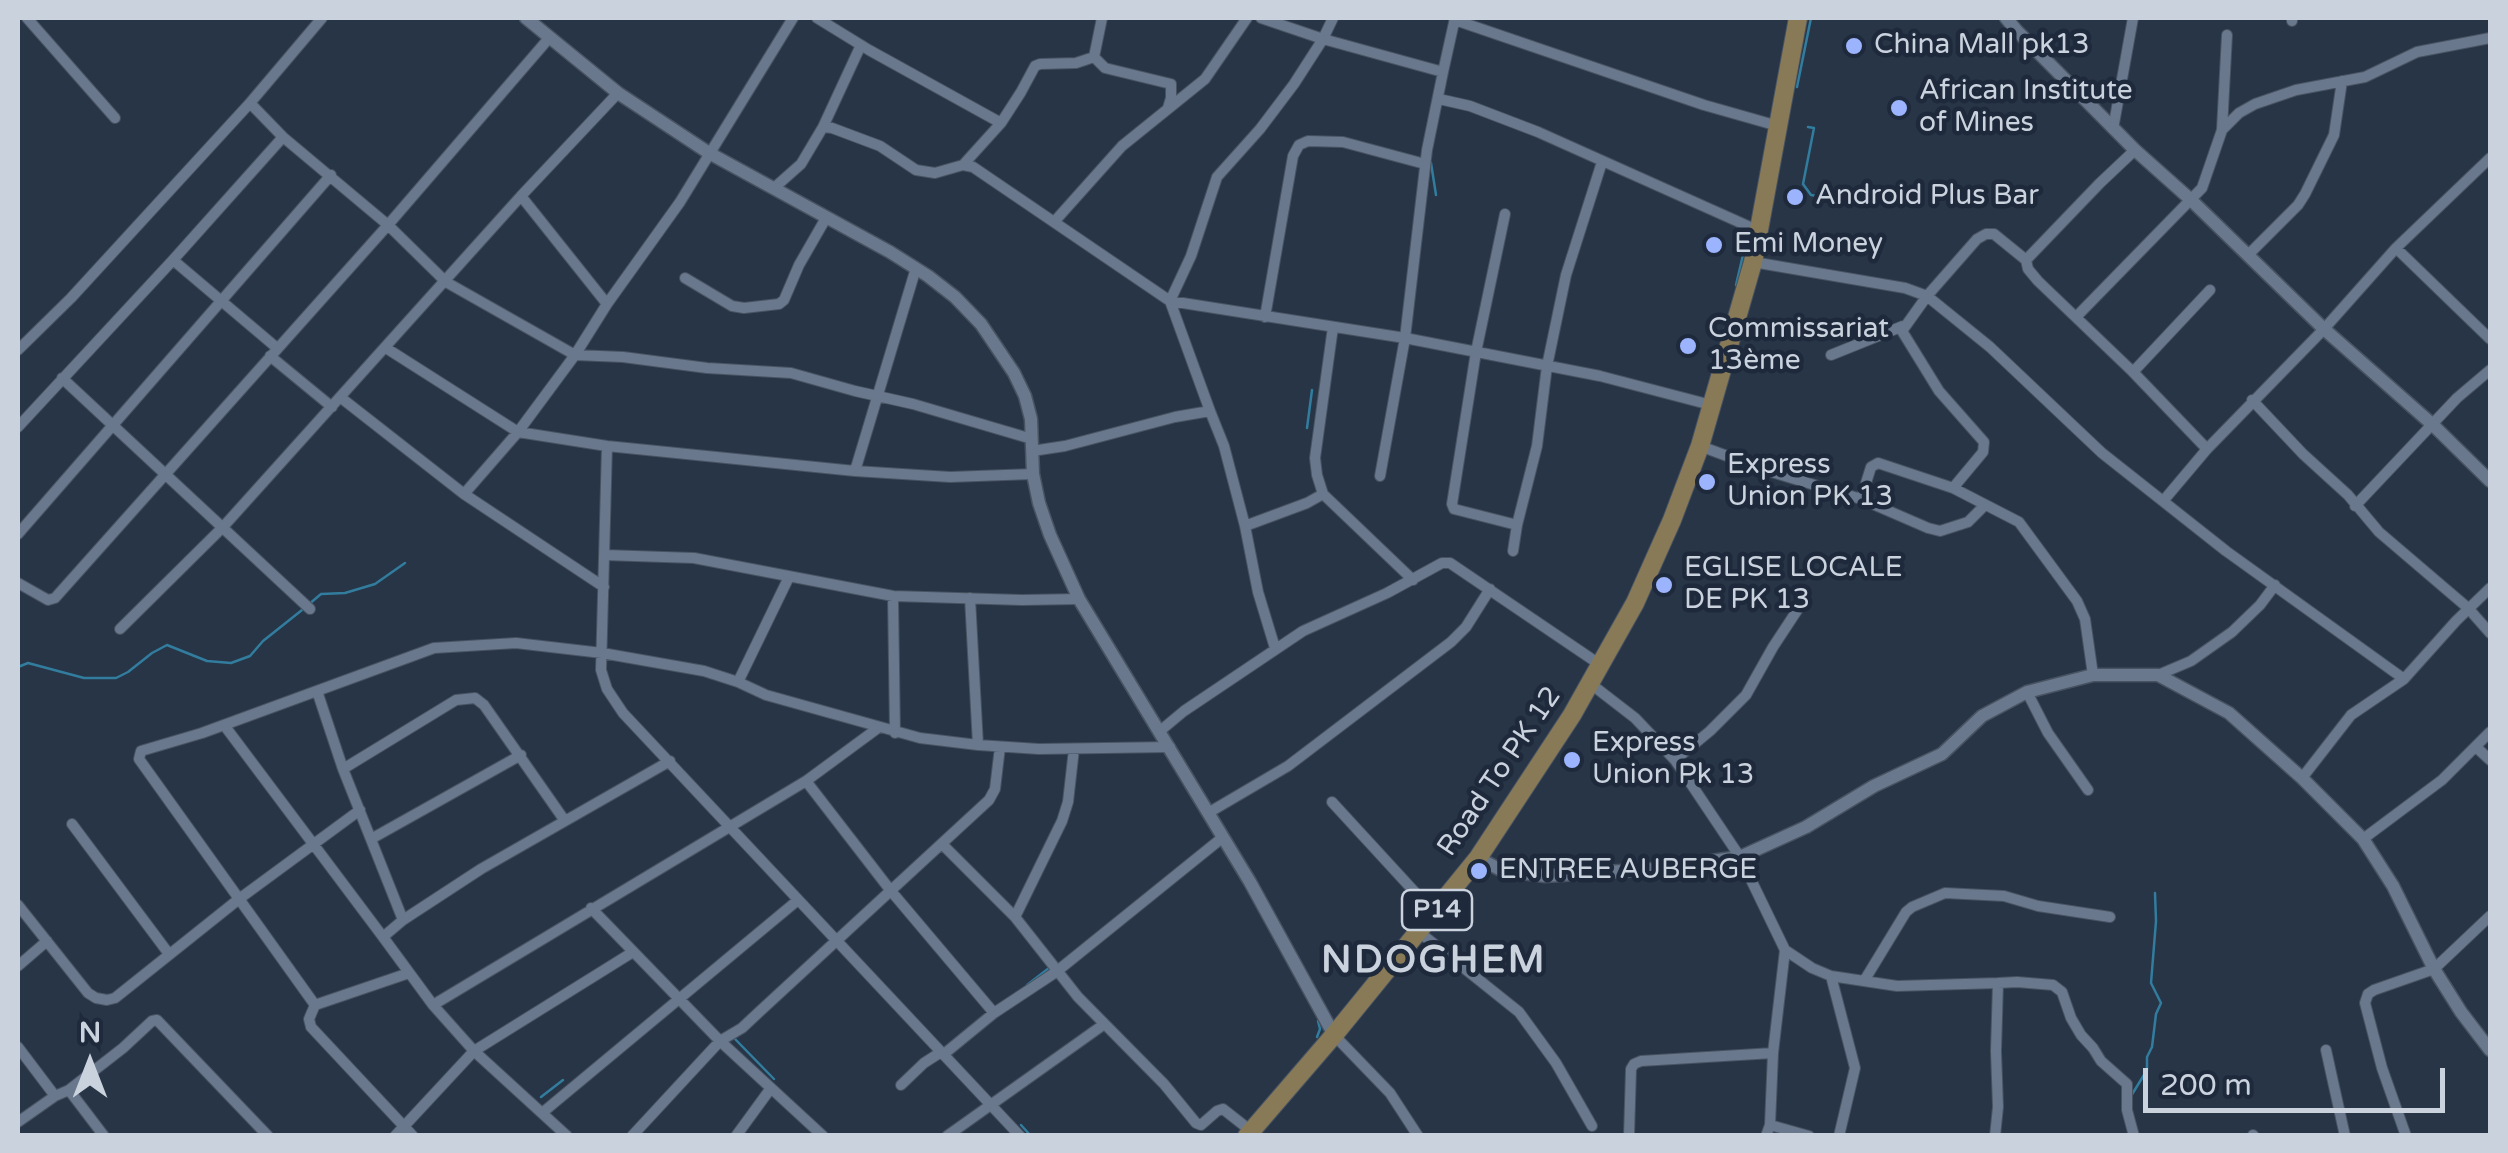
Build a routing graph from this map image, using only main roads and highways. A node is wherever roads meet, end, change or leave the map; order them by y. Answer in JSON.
{"nodes":[{"id":1,"x":1798,"y":18,"type":"edge"},
{"id":2,"x":1248,"y":1133,"type":"edge"}],
"edges":[{"from":1,"to":2,"type":"main road","name":"Road To PK 12","number":"P14"}]}
